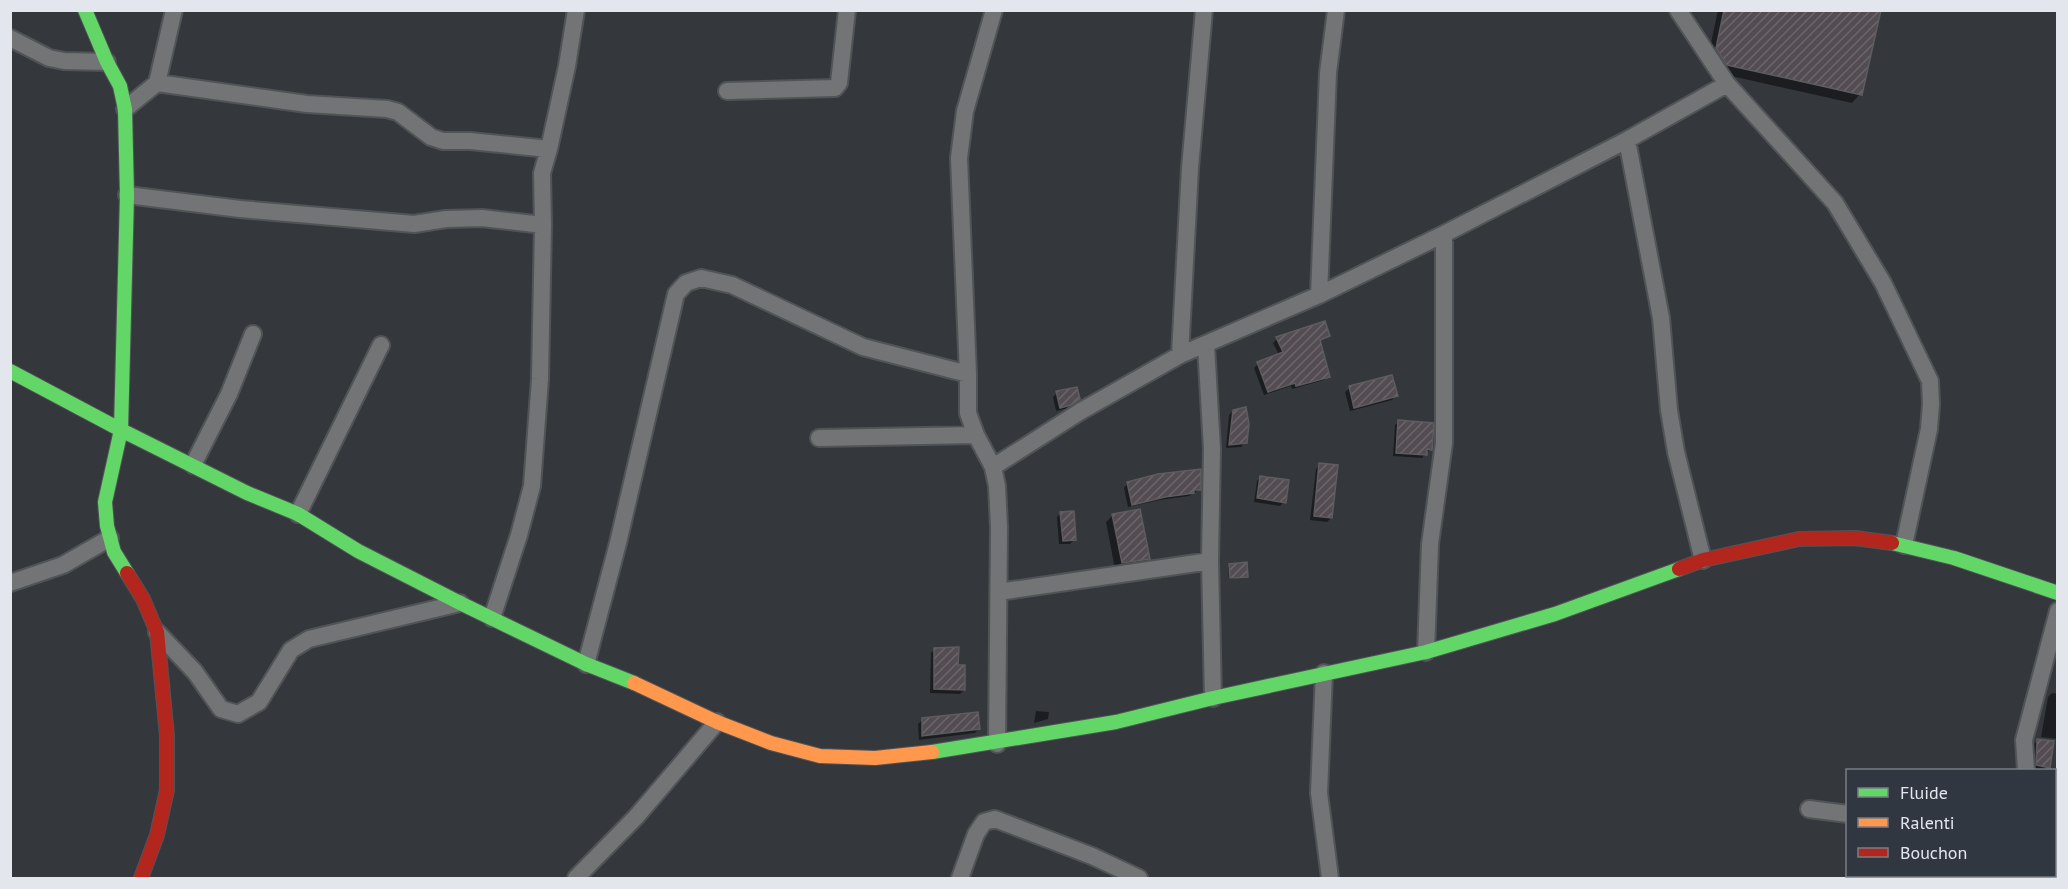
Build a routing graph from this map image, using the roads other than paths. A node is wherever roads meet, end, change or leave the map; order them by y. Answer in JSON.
{"nodes":[{"id":1,"x":86,"y":10,"type":"edge"},
{"id":2,"x":174,"y":10,"type":"edge"},
{"id":3,"x":576,"y":10,"type":"edge"},
{"id":4,"x":847,"y":10,"type":"edge"},
{"id":5,"x":994,"y":10,"type":"edge"},
{"id":6,"x":1204,"y":10,"type":"edge"},
{"id":7,"x":1336,"y":10,"type":"edge"},
{"id":8,"x":1678,"y":10,"type":"edge"},
{"id":9,"x":10,"y":38,"type":"edge"},
{"id":10,"x":107,"y":62,"type":"junction"},
{"id":11,"x":157,"y":83,"type":"junction"},
{"id":12,"x":1727,"y":84,"type":"junction"},
{"id":13,"x":727,"y":91,"type":"dead end"},
{"id":14,"x":125,"y":109,"type":"junction"},
{"id":15,"x":1627,"y":140,"type":"junction"},
{"id":16,"x":549,"y":149,"type":"junction"},
{"id":17,"x":127,"y":195,"type":"junction"},
{"id":18,"x":543,"y":225,"type":"junction"},
{"id":19,"x":1444,"y":234,"type":"junction"},
{"id":20,"x":1319,"y":295,"type":"junction"},
{"id":21,"x":253,"y":334,"type":"dead end"},
{"id":22,"x":381,"y":345,"type":"dead end"},
{"id":23,"x":1206,"y":345,"type":"junction"},
{"id":24,"x":1180,"y":355,"type":"junction"},
{"id":25,"x":10,"y":370,"type":"edge"},
{"id":26,"x":968,"y":374,"type":"junction"},
{"id":27,"x":121,"y":430,"type":"junction"},
{"id":28,"x":976,"y":435,"type":"junction"},
{"id":29,"x":819,"y":438,"type":"dead end"},
{"id":30,"x":193,"y":465,"type":"junction"},
{"id":31,"x":993,"y":467,"type":"junction"},
{"id":32,"x":298,"y":514,"type":"junction"},
{"id":33,"x":110,"y":538,"type":"junction"},
{"id":34,"x":1904,"y":545,"type":"junction"},
{"id":35,"x":1703,"y":560,"type":"junction"},
{"id":36,"x":1210,"y":561,"type":"junction"},
{"id":37,"x":10,"y":583,"type":"edge"},
{"id":38,"x":999,"y":592,"type":"junction"},
{"id":39,"x":2058,"y":593,"type":"edge"},
{"id":40,"x":460,"y":603,"type":"junction"},
{"id":41,"x":2058,"y":611,"type":"edge"},
{"id":42,"x":492,"y":618,"type":"junction"},
{"id":43,"x":157,"y":632,"type":"junction"},
{"id":44,"x":1426,"y":652,"type":"junction"},
{"id":45,"x":586,"y":664,"type":"junction"},
{"id":46,"x":1324,"y":673,"type":"junction"},
{"id":47,"x":1213,"y":698,"type":"junction"},
{"id":48,"x":717,"y":722,"type":"junction"},
{"id":49,"x":997,"y":744,"type":"junction"},
{"id":50,"x":2026,"y":769,"type":"edge"},
{"id":51,"x":1809,"y":809,"type":"dead end"},
{"id":52,"x":1846,"y":814,"type":"edge"},
{"id":53,"x":141,"y":879,"type":"edge"},
{"id":54,"x":576,"y":879,"type":"edge"},
{"id":55,"x":960,"y":879,"type":"edge"},
{"id":56,"x":1139,"y":879,"type":"edge"},
{"id":57,"x":1330,"y":879,"type":"edge"}],
"edges":[{"from":1,"to":10,"type":"street"},
{"from":2,"to":11,"type":"street"},
{"from":3,"to":16,"type":"street"},
{"from":4,"to":13,"type":"street"},
{"from":5,"to":26,"type":"street"},
{"from":6,"to":24,"type":"street"},
{"from":7,"to":20,"type":"street"},
{"from":8,"to":12,"type":"street"},
{"from":9,"to":10,"type":"street"},
{"from":10,"to":14,"type":"street"},
{"from":11,"to":14,"type":"street"},
{"from":11,"to":16,"type":"street"},
{"from":12,"to":15,"type":"street"},
{"from":12,"to":34,"type":"street"},
{"from":14,"to":17,"type":"street"},
{"from":15,"to":19,"type":"street"},
{"from":15,"to":35,"type":"street"},
{"from":16,"to":18,"type":"street"},
{"from":17,"to":18,"type":"street"},
{"from":17,"to":27,"type":"street"},
{"from":18,"to":42,"type":"street"},
{"from":19,"to":20,"type":"street"},
{"from":19,"to":44,"type":"street"},
{"from":20,"to":23,"type":"street"},
{"from":21,"to":30,"type":"street"},
{"from":22,"to":32,"type":"street"},
{"from":23,"to":24,"type":"street"},
{"from":23,"to":36,"type":"street"},
{"from":24,"to":31,"type":"street"},
{"from":25,"to":27,"type":"street"},
{"from":26,"to":28,"type":"street"},
{"from":26,"to":45,"type":"street"},
{"from":27,"to":30,"type":"street"},
{"from":27,"to":33,"type":"street"},
{"from":28,"to":29,"type":"street"},
{"from":28,"to":31,"type":"street"},
{"from":30,"to":32,"type":"street"},
{"from":31,"to":38,"type":"street"},
{"from":32,"to":40,"type":"street"},
{"from":33,"to":37,"type":"street"},
{"from":33,"to":43,"type":"street"},
{"from":34,"to":35,"type":"street"},
{"from":34,"to":39,"type":"street"},
{"from":35,"to":44,"type":"street"},
{"from":36,"to":38,"type":"street"},
{"from":36,"to":47,"type":"street"},
{"from":38,"to":49,"type":"street"},
{"from":40,"to":42,"type":"street"},
{"from":40,"to":43,"type":"street"},
{"from":41,"to":50,"type":"street"},
{"from":42,"to":45,"type":"street"},
{"from":43,"to":53,"type":"street"},
{"from":44,"to":46,"type":"street"},
{"from":45,"to":48,"type":"street"},
{"from":46,"to":47,"type":"street"},
{"from":46,"to":57,"type":"street"},
{"from":47,"to":49,"type":"street"},
{"from":48,"to":49,"type":"street"},
{"from":48,"to":54,"type":"street"},
{"from":51,"to":52,"type":"street"},
{"from":55,"to":56,"type":"street"}]}
